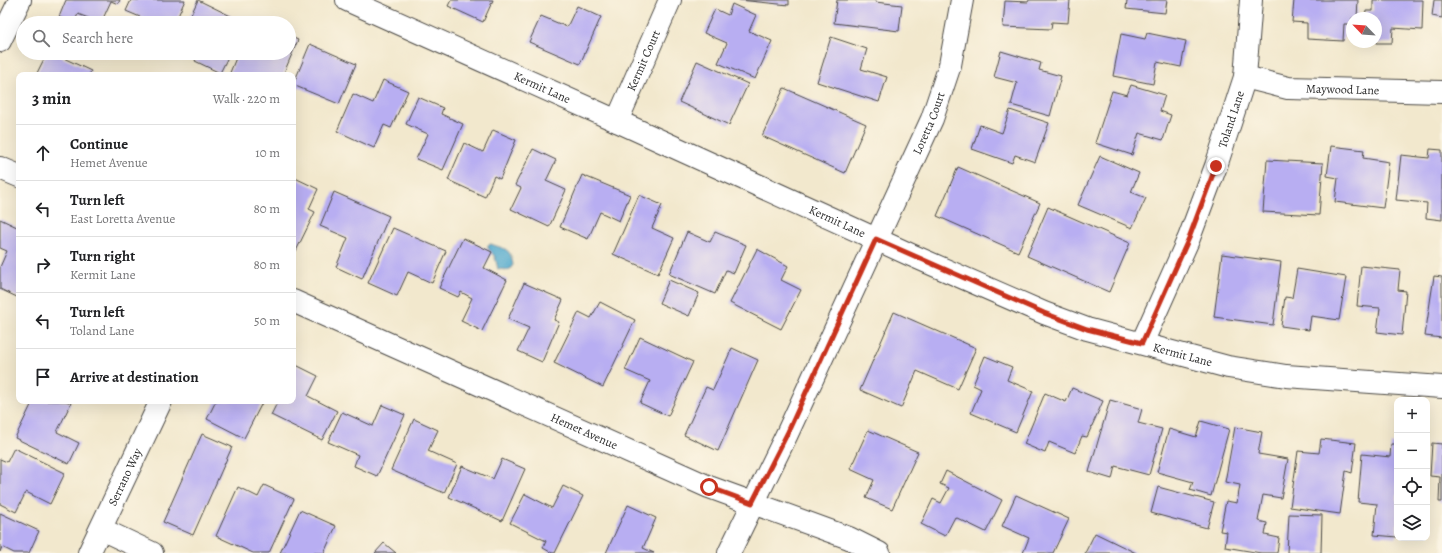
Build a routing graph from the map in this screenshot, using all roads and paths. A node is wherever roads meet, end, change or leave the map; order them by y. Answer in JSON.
{"nodes":[{"id":1,"x":20,"y":0,"type":"edge"},
{"id":2,"x":347,"y":0,"type":"edge"},
{"id":3,"x":670,"y":0,"type":"edge"},
{"id":4,"x":962,"y":0,"type":"edge"},
{"id":5,"x":1250,"y":0,"type":"edge"},
{"id":6,"x":371,"y":5,"type":"edge"},
{"id":7,"x":0,"y":41,"type":"edge"},
{"id":8,"x":1245,"y":77,"type":"junction"},
{"id":9,"x":1442,"y":92,"type":"edge"},
{"id":10,"x":617,"y":121,"type":"junction"},
{"id":11,"x":0,"y":168,"type":"edge"},
{"id":12,"x":16,"y":175,"type":"edge"},
{"id":13,"x":876,"y":239,"type":"junction"},
{"id":14,"x":296,"y":302,"type":"edge"},
{"id":15,"x":1142,"y":343,"type":"junction"},
{"id":16,"x":1442,"y":387,"type":"edge"},
{"id":17,"x":160,"y":404,"type":"edge"},
{"id":18,"x":752,"y":503,"type":"junction"},
{"id":19,"x":101,"y":529,"type":"junction"},
{"id":20,"x":89,"y":553,"type":"edge"},
{"id":21,"x":152,"y":553,"type":"edge"},
{"id":22,"x":729,"y":553,"type":"edge"},
{"id":23,"x":879,"y":553,"type":"edge"}],
"edges":[{"from":1,"to":7,"type":"street"},
{"from":2,"to":6,"type":"street","name":"Kermit Lane"},
{"from":3,"to":10,"type":"street","name":"Kermit Court"},
{"from":4,"to":13,"type":"street","name":"Loretta Court"},
{"from":5,"to":8,"type":"street","name":"Toland Lane"},
{"from":6,"to":10,"type":"street","name":"Kermit Lane"},
{"from":8,"to":9,"type":"street","name":"Maywood Lane"},
{"from":8,"to":15,"type":"street","name":"Toland Lane"},
{"from":10,"to":13,"type":"street","name":"Kermit Lane"},
{"from":11,"to":12,"type":"street"},
{"from":13,"to":15,"type":"street","name":"Kermit Lane"},
{"from":13,"to":18,"type":"street","name":"Loretta Court"},
{"from":14,"to":18,"type":"street","name":"Hemet Avenue"},
{"from":15,"to":16,"type":"street","name":"Kermit Lane"},
{"from":17,"to":19,"type":"street","name":"Serrano Way"},
{"from":18,"to":22,"type":"street","name":"Loretta Court"},
{"from":18,"to":23,"type":"street","name":"Hemet Avenue"},
{"from":19,"to":20,"type":"street","name":"Serrano Way"},
{"from":19,"to":21,"type":"street"}]}
